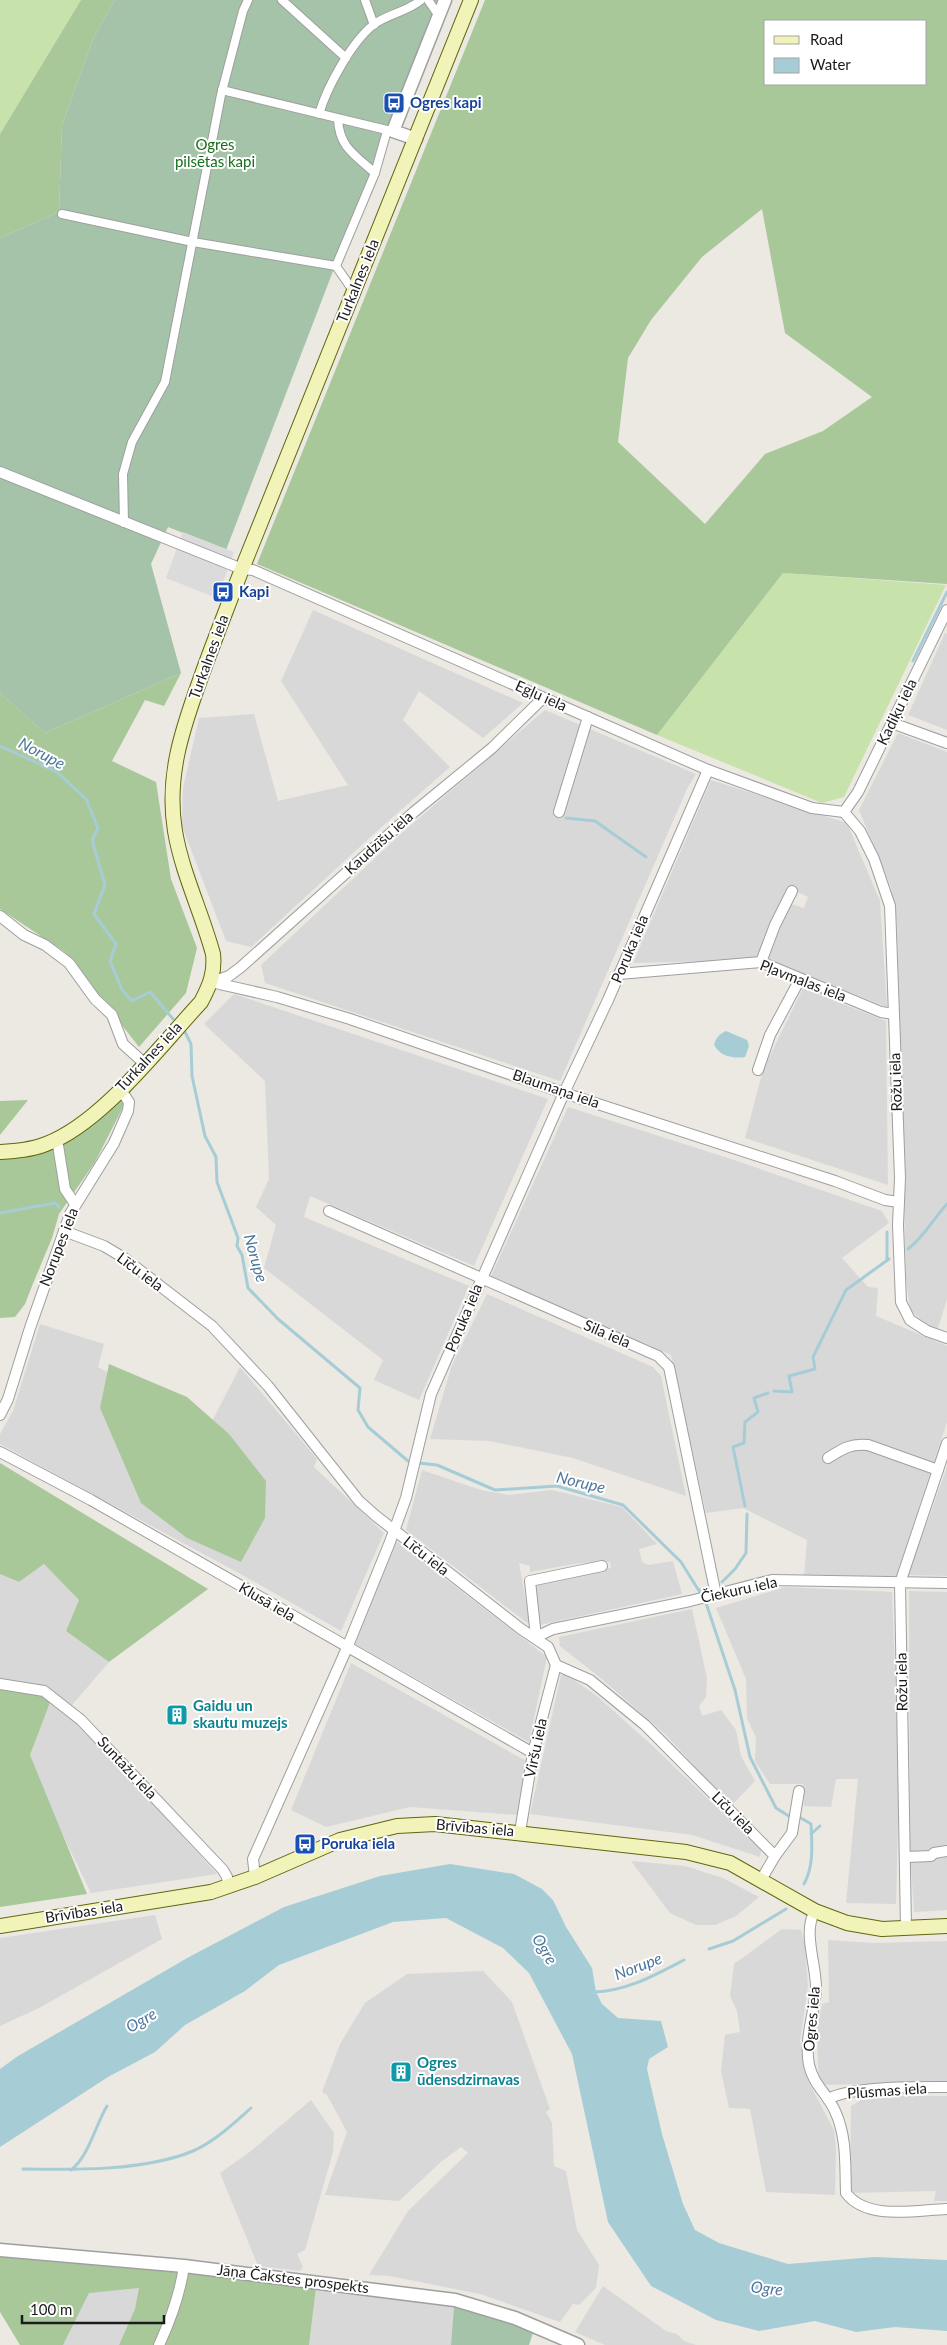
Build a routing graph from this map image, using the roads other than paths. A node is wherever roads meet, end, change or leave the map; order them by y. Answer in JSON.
{"nodes":[{"id":1,"x":248,"y":0,"type":"edge"},
{"id":2,"x":282,"y":0,"type":"edge"},
{"id":3,"x":365,"y":0,"type":"edge"},
{"id":4,"x":421,"y":0,"type":"edge"},
{"id":5,"x":428,"y":0,"type":"edge"},
{"id":6,"x":445,"y":0,"type":"edge"},
{"id":7,"x":471,"y":0,"type":"edge"},
{"id":8,"x":438,"y":16,"type":"junction"},
{"id":9,"x":374,"y":24,"type":"junction"},
{"id":10,"x":346,"y":58,"type":"junction"},
{"id":11,"x":222,"y":90,"type":"junction"},
{"id":12,"x":319,"y":114,"type":"junction"},
{"id":13,"x":338,"y":119,"type":"junction"},
{"id":14,"x":390,"y":131,"type":"junction"},
{"id":15,"x":416,"y":139,"type":"junction"},
{"id":16,"x":375,"y":173,"type":"junction"},
{"id":17,"x":62,"y":214,"type":"dead end"},
{"id":18,"x":193,"y":242,"type":"junction"},
{"id":19,"x":336,"y":266,"type":"junction"},
{"id":20,"x":354,"y":292,"type":"junction"},
{"id":21,"x":0,"y":472,"type":"edge"},
{"id":22,"x":124,"y":523,"type":"junction"},
{"id":23,"x":242,"y":569,"type":"junction"},
{"id":24,"x":947,"y":610,"type":"edge"},
{"id":25,"x":944,"y":624,"type":"edge"},
{"id":26,"x":543,"y":698,"type":"junction"},
{"id":27,"x":588,"y":717,"type":"junction"},
{"id":28,"x":892,"y":723,"type":"junction"},
{"id":29,"x":947,"y":743,"type":"edge"},
{"id":30,"x":708,"y":770,"type":"junction"},
{"id":31,"x":559,"y":812,"type":"dead end"},
{"id":32,"x":844,"y":812,"type":"junction"},
{"id":33,"x":792,"y":891,"type":"dead end"},
{"id":34,"x":0,"y":916,"type":"edge"},
{"id":35,"x":761,"y":962,"type":"junction"},
{"id":36,"x":620,"y":974,"type":"junction"},
{"id":37,"x":800,"y":979,"type":"junction"},
{"id":38,"x":212,"y":982,"type":"junction"},
{"id":39,"x":894,"y":1014,"type":"junction"},
{"id":40,"x":144,"y":1064,"type":"junction"},
{"id":41,"x":758,"y":1070,"type":"dead end"},
{"id":42,"x":120,"y":1089,"type":"junction"},
{"id":43,"x":564,"y":1093,"type":"junction"},
{"id":44,"x":58,"y":1139,"type":"junction"},
{"id":45,"x":0,"y":1152,"type":"edge"},
{"id":46,"x":899,"y":1202,"type":"junction"},
{"id":47,"x":75,"y":1204,"type":"junction"},
{"id":48,"x":329,"y":1211,"type":"dead end"},
{"id":49,"x":64,"y":1231,"type":"junction"},
{"id":50,"x":481,"y":1280,"type":"junction"},
{"id":51,"x":947,"y":1338,"type":"edge"},
{"id":52,"x":0,"y":1415,"type":"edge"},
{"id":53,"x":947,"y":1443,"type":"edge"},
{"id":54,"x":0,"y":1452,"type":"edge"},
{"id":55,"x":828,"y":1458,"type":"dead end"},
{"id":56,"x":938,"y":1470,"type":"junction"},
{"id":57,"x":394,"y":1531,"type":"junction"},
{"id":58,"x":602,"y":1566,"type":"dead end"},
{"id":59,"x":900,"y":1583,"type":"junction"},
{"id":60,"x":947,"y":1583,"type":"edge"},
{"id":61,"x":716,"y":1595,"type":"junction"},
{"id":62,"x":536,"y":1637,"type":"junction"},
{"id":63,"x":347,"y":1648,"type":"junction"},
{"id":64,"x":556,"y":1665,"type":"junction"},
{"id":65,"x":0,"y":1684,"type":"edge"},
{"id":66,"x":532,"y":1753,"type":"junction"},
{"id":67,"x":799,"y":1791,"type":"dead end"},
{"id":68,"x":520,"y":1832,"type":"junction"},
{"id":69,"x":947,"y":1851,"type":"edge"},
{"id":70,"x":775,"y":1856,"type":"junction"},
{"id":71,"x":906,"y":1857,"type":"junction"},
{"id":72,"x":255,"y":1877,"type":"junction"},
{"id":73,"x":761,"y":1880,"type":"junction"},
{"id":74,"x":228,"y":1886,"type":"junction"},
{"id":75,"x":815,"y":1911,"type":"junction"},
{"id":76,"x":0,"y":1926,"type":"edge"},
{"id":77,"x":947,"y":1926,"type":"edge"},
{"id":78,"x":906,"y":1929,"type":"junction"},
{"id":79,"x":947,"y":2087,"type":"edge"},
{"id":80,"x":828,"y":2099,"type":"junction"},
{"id":81,"x":947,"y":2209,"type":"edge"},
{"id":82,"x":0,"y":2250,"type":"edge"},
{"id":83,"x":184,"y":2266,"type":"junction"},
{"id":84,"x":159,"y":2345,"type":"edge"},
{"id":85,"x":578,"y":2345,"type":"edge"}],
"edges":[{"from":1,"to":11,"type":"street"},
{"from":2,"to":10,"type":"street"},
{"from":3,"to":9,"type":"street"},
{"from":4,"to":9,"type":"street"},
{"from":5,"to":8,"type":"street"},
{"from":6,"to":8,"type":"street"},
{"from":7,"to":15,"type":"main road","name":"Turkalnes iela"},
{"from":8,"to":14,"type":"street"},
{"from":9,"to":10,"type":"street"},
{"from":10,"to":12,"type":"street"},
{"from":11,"to":12,"type":"street"},
{"from":11,"to":18,"type":"street"},
{"from":12,"to":13,"type":"street"},
{"from":13,"to":14,"type":"street"},
{"from":13,"to":16,"type":"street"},
{"from":14,"to":15,"type":"street"},
{"from":14,"to":16,"type":"street"},
{"from":15,"to":20,"type":"main road","name":"Turkalnes iela"},
{"from":16,"to":19,"type":"street"},
{"from":17,"to":18,"type":"street"},
{"from":18,"to":19,"type":"street"},
{"from":18,"to":22,"type":"street"},
{"from":19,"to":20,"type":"street"},
{"from":20,"to":23,"type":"main road","name":"Turkalnes iela"},
{"from":21,"to":22,"type":"street","name":"Egļu iela"},
{"from":22,"to":23,"type":"street","name":"Egļu iela"},
{"from":23,"to":26,"type":"street","name":"Egļu iela"},
{"from":23,"to":38,"type":"main road","name":"Turkalnes iela"},
{"from":24,"to":25,"type":"street","name":"Kadiķu iela"},
{"from":25,"to":28,"type":"street","name":"Kadiķu iela"},
{"from":26,"to":27,"type":"street","name":"Egļu iela"},
{"from":26,"to":38,"type":"street","name":"Kaudzīšu iela"},
{"from":27,"to":30,"type":"street","name":"Egļu iela"},
{"from":27,"to":31,"type":"street"},
{"from":28,"to":29,"type":"street"},
{"from":28,"to":32,"type":"street","name":"Kadiķu iela"},
{"from":30,"to":32,"type":"street","name":"Egļu iela"},
{"from":30,"to":36,"type":"street","name":"Poruka iela"},
{"from":32,"to":39,"type":"street","name":"Rožu iela"},
{"from":33,"to":35,"type":"street"},
{"from":34,"to":40,"type":"street"},
{"from":35,"to":36,"type":"street","name":"Pļavmalas iela"},
{"from":35,"to":37,"type":"street","name":"Pļavmalas iela"},
{"from":36,"to":43,"type":"street","name":"Poruka iela"},
{"from":37,"to":39,"type":"street","name":"Pļavmalas iela"},
{"from":37,"to":41,"type":"street"},
{"from":38,"to":40,"type":"main road","name":"Turkalnes iela"},
{"from":38,"to":43,"type":"street","name":"Blaumaņa iela"},
{"from":39,"to":46,"type":"street","name":"Rožu iela"},
{"from":40,"to":42,"type":"main road","name":"Turkalnes iela"},
{"from":42,"to":44,"type":"main road","name":"Turkalnes iela"},
{"from":42,"to":47,"type":"street","name":"Norupes iela"},
{"from":43,"to":46,"type":"street","name":"Blaumaņa iela"},
{"from":43,"to":50,"type":"street","name":"Poruka iela"},
{"from":44,"to":45,"type":"main road","name":"Turkalnes iela"},
{"from":44,"to":47,"type":"street"},
{"from":46,"to":51,"type":"street","name":"Rožu iela"},
{"from":47,"to":49,"type":"street","name":"Norupes iela"},
{"from":48,"to":50,"type":"street","name":"Sila iela"},
{"from":49,"to":52,"type":"street","name":"Norupes iela"},
{"from":49,"to":57,"type":"street","name":"Līču iela"},
{"from":50,"to":57,"type":"street","name":"Poruka iela"},
{"from":50,"to":61,"type":"street","name":"Sila iela"},
{"from":53,"to":56,"type":"street","name":"Rožu iela"},
{"from":54,"to":63,"type":"street","name":"Klusā iela"},
{"from":55,"to":56,"type":"street"},
{"from":56,"to":59,"type":"street","name":"Rožu iela"},
{"from":57,"to":62,"type":"street","name":"Līču iela"},
{"from":57,"to":63,"type":"street","name":"Poruka iela"},
{"from":58,"to":62,"type":"street"},
{"from":59,"to":60,"type":"street","name":"Čiekuru iela"},
{"from":59,"to":61,"type":"street","name":"Čiekuru iela"},
{"from":59,"to":71,"type":"street","name":"Rožu iela"},
{"from":61,"to":62,"type":"street","name":"Čiekuru iela"},
{"from":62,"to":64,"type":"street","name":"Līču iela"},
{"from":63,"to":66,"type":"street","name":"Klusā iela"},
{"from":63,"to":72,"type":"street","name":"Poruka iela"},
{"from":64,"to":66,"type":"street","name":"Viršu iela"},
{"from":64,"to":70,"type":"street","name":"Līču iela"},
{"from":65,"to":74,"type":"street","name":"Suntažu iela"},
{"from":66,"to":68,"type":"street","name":"Viršu iela"},
{"from":67,"to":70,"type":"street"},
{"from":68,"to":72,"type":"main road","name":"Brīvības iela"},
{"from":68,"to":73,"type":"main road","name":"Brīvības iela"},
{"from":69,"to":71,"type":"street"},
{"from":70,"to":73,"type":"street"},
{"from":71,"to":78,"type":"street","name":"Rožu iela"},
{"from":72,"to":74,"type":"main road","name":"Brīvības iela"},
{"from":73,"to":75,"type":"main road","name":"Brīvības iela"},
{"from":74,"to":76,"type":"main road","name":"Brīvības iela"},
{"from":75,"to":78,"type":"main road","name":"Brīvības iela"},
{"from":75,"to":80,"type":"street","name":"Ogres iela"},
{"from":77,"to":78,"type":"main road","name":"Brīvības iela"},
{"from":79,"to":80,"type":"street","name":"Plūsmas iela"},
{"from":80,"to":81,"type":"street","name":"Ogres iela"},
{"from":82,"to":83,"type":"street","name":"Jāņa Čakstes prospekts"},
{"from":83,"to":84,"type":"street"},
{"from":83,"to":85,"type":"street","name":"Jāņa Čakstes prospekts"}]}
